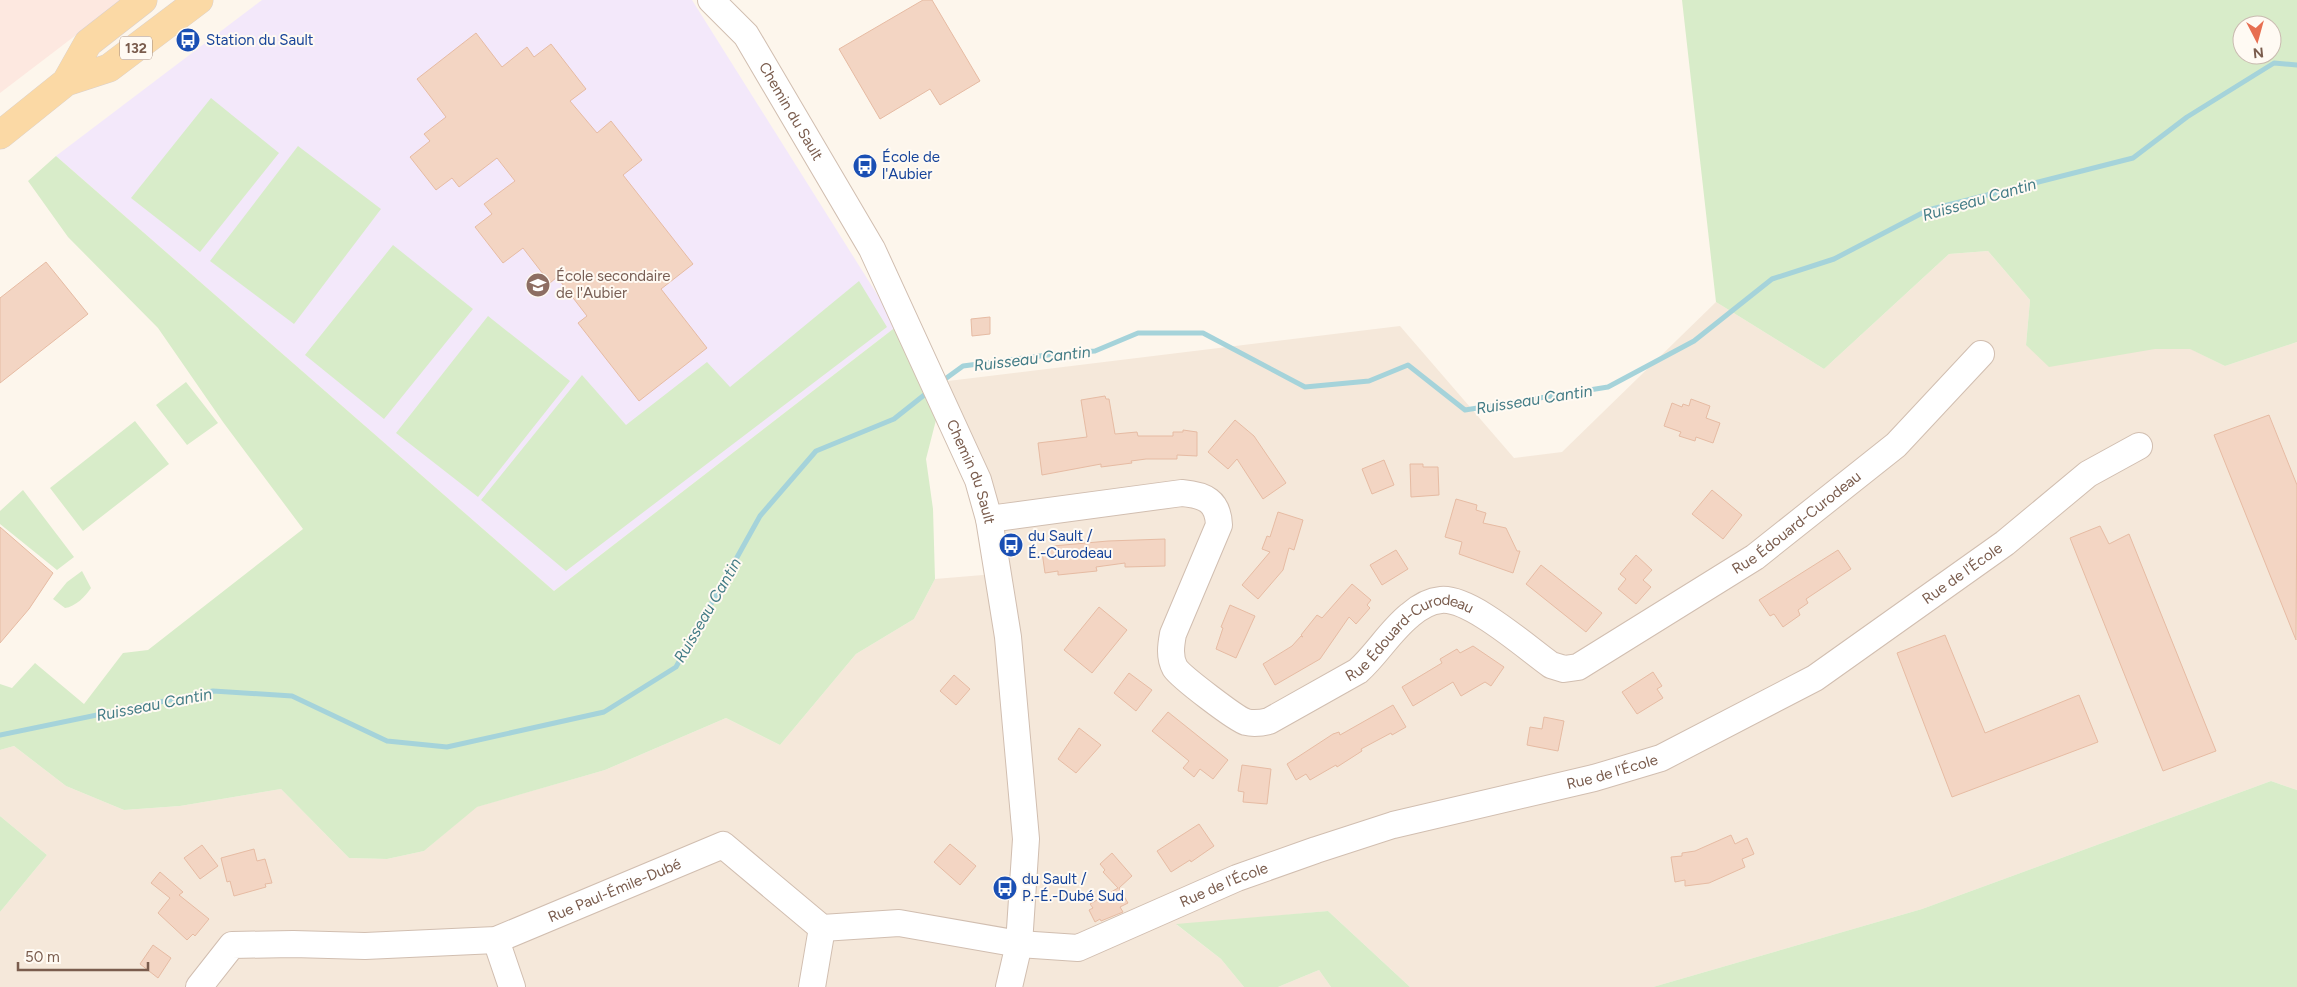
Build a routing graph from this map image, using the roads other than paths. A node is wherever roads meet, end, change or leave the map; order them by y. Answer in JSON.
{"nodes":[{"id":1,"x":143,"y":0,"type":"edge"},
{"id":2,"x":199,"y":0,"type":"edge"},
{"id":3,"x":711,"y":0,"type":"edge"},
{"id":4,"x":736,"y":0,"type":"edge"},
{"id":5,"x":746,"y":36,"type":"junction"},
{"id":6,"x":66,"y":82,"type":"junction"},
{"id":7,"x":0,"y":136,"type":"edge"},
{"id":8,"x":1981,"y":354,"type":"dead end"},
{"id":9,"x":2139,"y":446,"type":"dead end"},
{"id":10,"x":989,"y":519,"type":"junction"},
{"id":11,"x":822,"y":928,"type":"junction"},
{"id":12,"x":496,"y":940,"type":"junction"},
{"id":13,"x":1019,"y":944,"type":"junction"},
{"id":14,"x":199,"y":987,"type":"edge"},
{"id":15,"x":512,"y":987,"type":"edge"},
{"id":16,"x":812,"y":987,"type":"edge"},
{"id":17,"x":1009,"y":987,"type":"edge"}],
"edges":[{"from":1,"to":6,"type":"main road","number":"132"},
{"from":2,"to":6,"type":"main road","number":"132"},
{"from":3,"to":5,"type":"street","name":"Chemin du Sault"},
{"from":4,"to":5,"type":"street","name":"Chemin du Sault"},
{"from":5,"to":10,"type":"street","name":"Chemin du Sault"},
{"from":6,"to":7,"type":"main road","number":"132"},
{"from":8,"to":10,"type":"street","name":"Rue Édouard-Curodeau"},
{"from":9,"to":13,"type":"street","name":"Rue de l'École"},
{"from":10,"to":13,"type":"street","name":"Chemin du Sault"},
{"from":11,"to":12,"type":"street","name":"Rue Paul-Émile-Dubé"},
{"from":11,"to":13,"type":"street"},
{"from":11,"to":16,"type":"street"},
{"from":12,"to":14,"type":"street","name":"Rue Paul-Émile-Dubé"},
{"from":12,"to":15,"type":"street"},
{"from":13,"to":17,"type":"street","name":"Chemin du Sault"}]}
